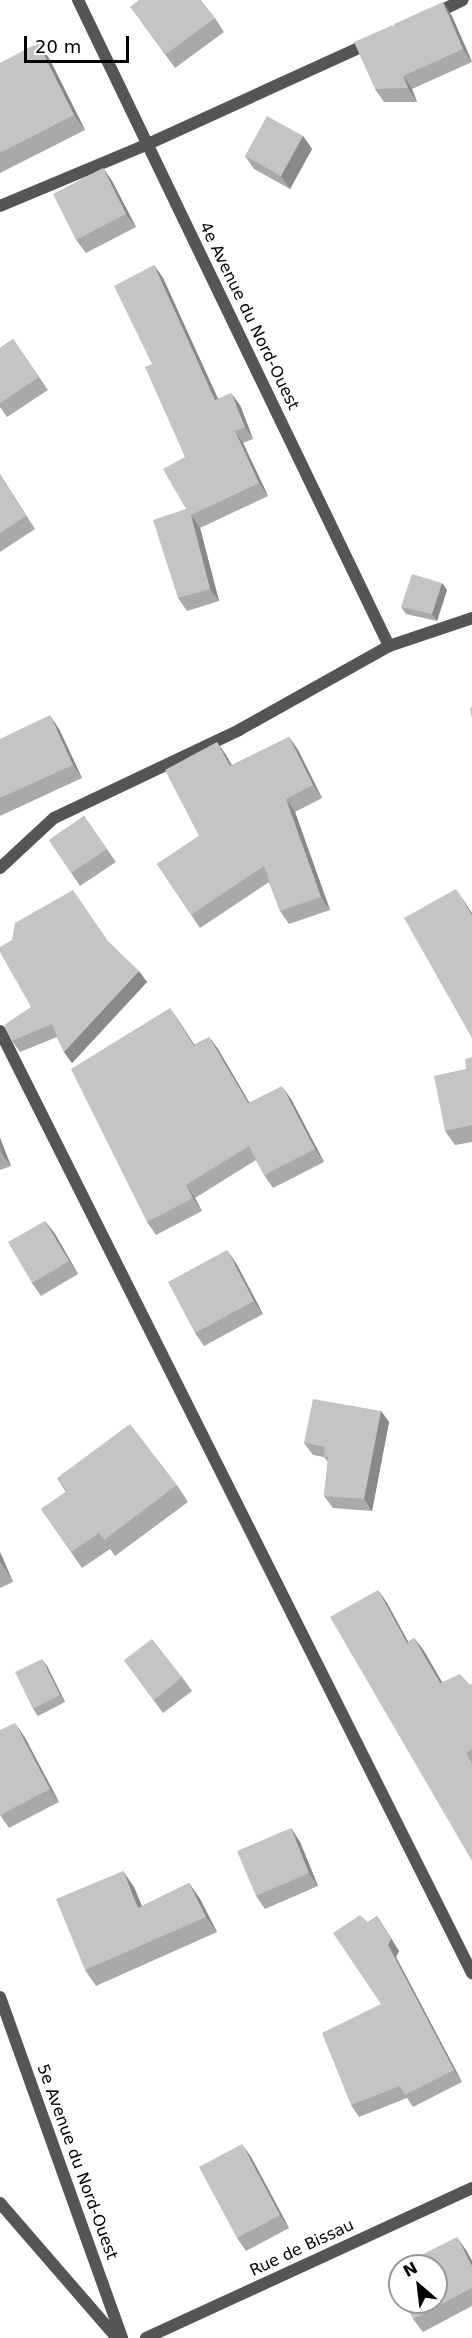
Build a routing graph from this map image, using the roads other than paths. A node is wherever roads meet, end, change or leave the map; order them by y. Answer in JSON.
{"nodes":[{"id":1,"x":78,"y":0,"type":"edge"},
{"id":2,"x":463,"y":0,"type":"edge"},
{"id":3,"x":420,"y":20,"type":"edge"},
{"id":4,"x":387,"y":35,"type":"edge"},
{"id":5,"x":148,"y":144,"type":"junction"},
{"id":6,"x":0,"y":206,"type":"edge"},
{"id":7,"x":472,"y":618,"type":"edge"},
{"id":8,"x":389,"y":646,"type":"junction"},
{"id":9,"x":0,"y":868,"type":"edge"},
{"id":10,"x":0,"y":1031,"type":"edge"},
{"id":11,"x":472,"y":1973,"type":"edge"},
{"id":12,"x":0,"y":1997,"type":"edge"},
{"id":13,"x":472,"y":2188,"type":"edge"},
{"id":14,"x":0,"y":2203,"type":"edge"},
{"id":15,"x":117,"y":2338,"type":"edge"},
{"id":16,"x":122,"y":2338,"type":"edge"},
{"id":17,"x":146,"y":2338,"type":"edge"}],
"edges":[{"from":1,"to":5,"type":"street","name":"4e Avenue du Nord-Ouest"},
{"from":2,"to":3,"type":"street"},
{"from":4,"to":5,"type":"street"},
{"from":5,"to":6,"type":"street"},
{"from":5,"to":8,"type":"street","name":"4e Avenue du Nord-Ouest"},
{"from":7,"to":8,"type":"street"},
{"from":8,"to":9,"type":"street"},
{"from":10,"to":11,"type":"street"},
{"from":12,"to":16,"type":"street","name":"5e Avenue du Nord-Ouest"},
{"from":13,"to":17,"type":"street","name":"Rue de Bissau"},
{"from":14,"to":15,"type":"street"}]}
